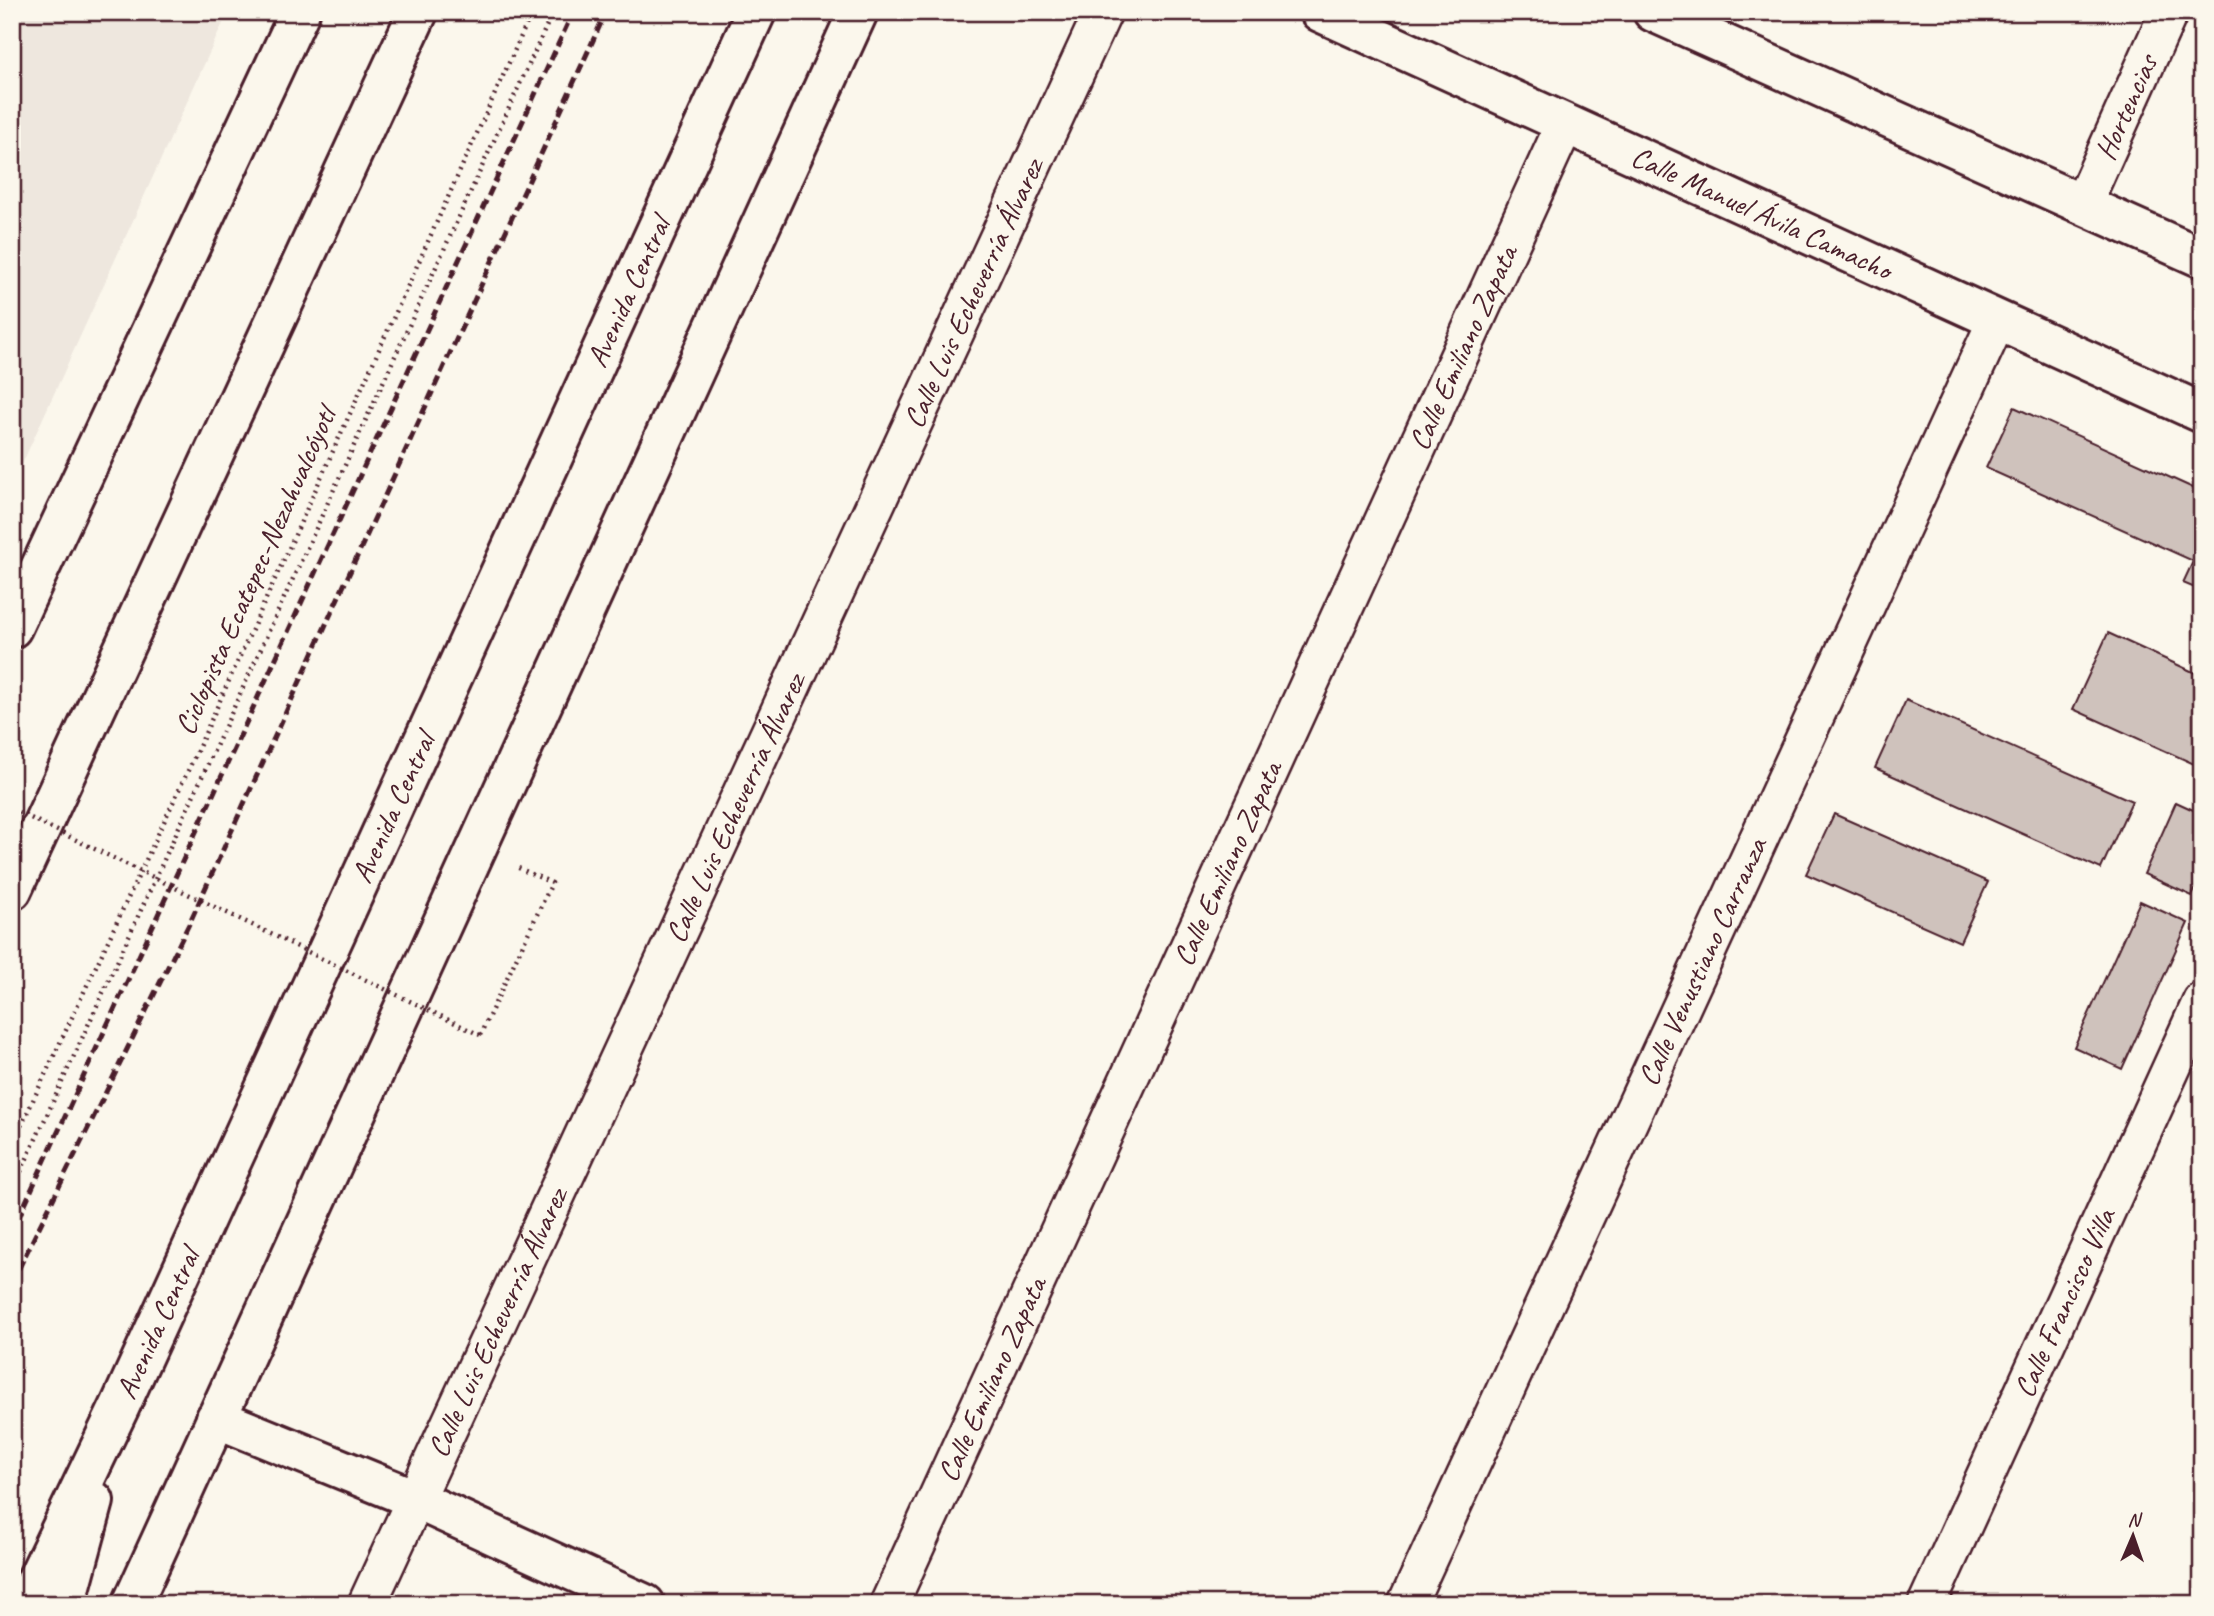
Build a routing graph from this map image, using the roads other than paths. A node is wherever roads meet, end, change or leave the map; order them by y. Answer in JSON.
{"nodes":[{"id":1,"x":300,"y":12,"type":"edge"},
{"id":2,"x":418,"y":12,"type":"edge"},
{"id":3,"x":756,"y":12,"type":"edge"},
{"id":4,"x":858,"y":12,"type":"edge"},
{"id":5,"x":1103,"y":12,"type":"edge"},
{"id":6,"x":1320,"y":12,"type":"edge"},
{"id":7,"x":2169,"y":12,"type":"edge"},
{"id":8,"x":1670,"y":16,"type":"edge"},
{"id":9,"x":1565,"y":124,"type":"junction"},
{"id":10,"x":2083,"y":203,"type":"junction"},
{"id":11,"x":2202,"y":258,"type":"edge"},
{"id":12,"x":1997,"y":320,"type":"junction"},
{"id":13,"x":2202,"y":413,"type":"edge"},
{"id":14,"x":12,"y":628,"type":"edge"},
{"id":15,"x":12,"y":890,"type":"edge"},
{"id":16,"x":2202,"y":1001,"type":"edge"},
{"id":17,"x":120,"y":1406,"type":"junction"},
{"id":18,"x":216,"y":1418,"type":"junction"},
{"id":19,"x":415,"y":1499,"type":"junction"},
{"id":20,"x":25,"y":1604,"type":"edge"},
{"id":21,"x":66,"y":1604,"type":"edge"},
{"id":22,"x":132,"y":1604,"type":"edge"},
{"id":23,"x":367,"y":1604,"type":"edge"},
{"id":24,"x":645,"y":1604,"type":"edge"},
{"id":25,"x":889,"y":1604,"type":"edge"},
{"id":26,"x":1407,"y":1604,"type":"edge"},
{"id":27,"x":1927,"y":1604,"type":"edge"}],
"edges":[{"from":1,"to":14,"type":"main road"},
{"from":2,"to":15,"type":"main road"},
{"from":3,"to":17,"type":"main road","name":"Avenida Central"},
{"from":4,"to":18,"type":"main road"},
{"from":5,"to":19,"type":"street","name":"Calle Luis Echeverría Álvarez"},
{"from":6,"to":9,"type":"main road","name":"Calle Manuel Ávila Camacho"},
{"from":7,"to":10,"type":"street","name":"Hortencias"},
{"from":8,"to":10,"type":"main road"},
{"from":9,"to":12,"type":"main road","name":"Calle Manuel Ávila Camacho"},
{"from":9,"to":25,"type":"street","name":"Calle Emiliano Zapata"},
{"from":10,"to":11,"type":"main road"},
{"from":12,"to":13,"type":"main road","name":"Calle Manuel Ávila Camacho"},
{"from":12,"to":26,"type":"street","name":"Calle Venustiano Carranza"},
{"from":16,"to":27,"type":"street","name":"Calle Francisco Villa"},
{"from":17,"to":20,"type":"main road","name":"Avenida Central"},
{"from":17,"to":21,"type":"main road"},
{"from":18,"to":19,"type":"main road"},
{"from":18,"to":22,"type":"main road"},
{"from":19,"to":23,"type":"street","name":"Calle Luis Echeverría Álvarez"},
{"from":19,"to":24,"type":"main road"}]}
